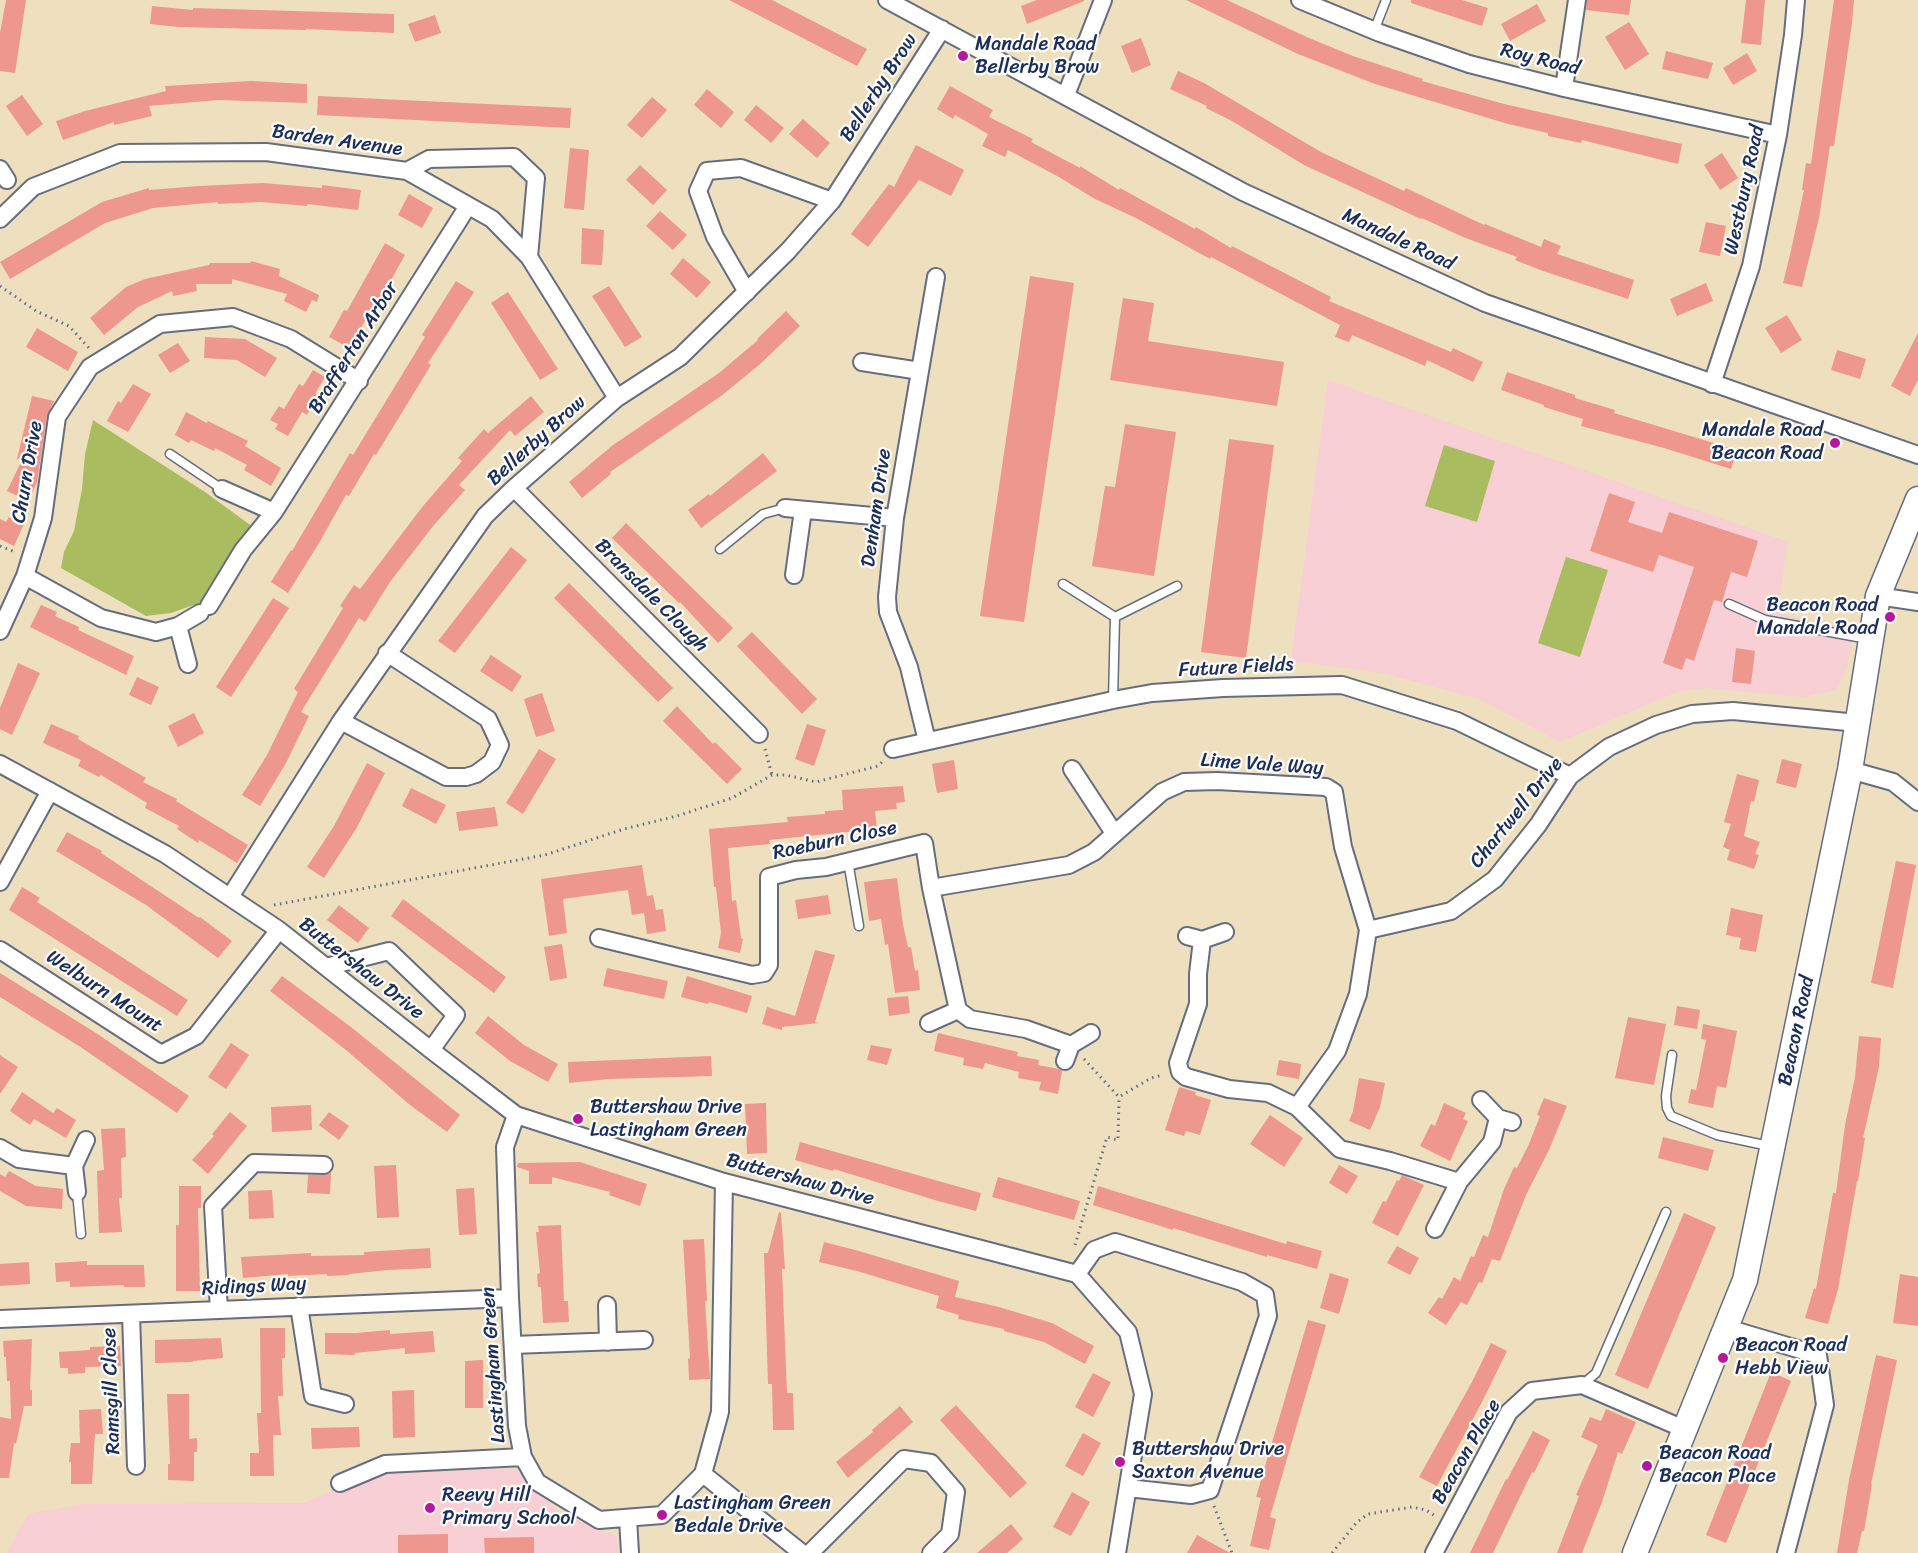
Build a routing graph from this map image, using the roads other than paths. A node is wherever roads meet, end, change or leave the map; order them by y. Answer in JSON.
{"nodes":[{"id":1,"x":887,"y":0,"type":"edge"},
{"id":2,"x":1103,"y":0,"type":"edge"},
{"id":3,"x":1300,"y":0,"type":"edge"},
{"id":4,"x":1386,"y":0,"type":"edge"},
{"id":5,"x":1577,"y":0,"type":"edge"},
{"id":6,"x":1796,"y":0,"type":"edge"},
{"id":7,"x":942,"y":29,"type":"junction"},
{"id":8,"x":1374,"y":31,"type":"junction"},
{"id":9,"x":1564,"y":88,"type":"junction"},
{"id":10,"x":1066,"y":95,"type":"junction"},
{"id":11,"x":1778,"y":135,"type":"junction"},
{"id":12,"x":407,"y":171,"type":"junction"},
{"id":13,"x":832,"y":201,"type":"junction"},
{"id":14,"x":468,"y":206,"type":"junction"},
{"id":15,"x":0,"y":219,"type":"edge"},
{"id":16,"x":529,"y":257,"type":"junction"},
{"id":17,"x":936,"y":277,"type":"dead end"},
{"id":18,"x":747,"y":292,"type":"junction"},
{"id":19,"x":862,"y":362,"type":"dead end"},
{"id":20,"x":920,"y":371,"type":"junction"},
{"id":21,"x":359,"y":381,"type":"junction"},
{"id":22,"x":1712,"y":384,"type":"junction"},
{"id":23,"x":617,"y":399,"type":"junction"},
{"id":24,"x":170,"y":454,"type":"dead end"},
{"id":25,"x":1918,"y":455,"type":"edge"},
{"id":26,"x":514,"y":488,"type":"junction"},
{"id":27,"x":222,"y":489,"type":"joint"},
{"id":28,"x":1918,"y":499,"type":"edge"},
{"id":29,"x":785,"y":508,"type":"joint"},
{"id":30,"x":803,"y":510,"type":"junction"},
{"id":31,"x":274,"y":512,"type":"junction"},
{"id":32,"x":895,"y":518,"type":"junction"},
{"id":33,"x":720,"y":549,"type":"dead end"},
{"id":34,"x":794,"y":575,"type":"dead end"},
{"id":35,"x":25,"y":576,"type":"junction"},
{"id":36,"x":1063,"y":584,"type":"dead end"},
{"id":37,"x":1177,"y":586,"type":"dead end"},
{"id":38,"x":1878,"y":596,"type":"junction"},
{"id":39,"x":1918,"y":602,"type":"edge"},
{"id":40,"x":1729,"y":604,"type":"dead end"},
{"id":41,"x":1115,"y":617,"type":"junction"},
{"id":42,"x":178,"y":626,"type":"junction"},
{"id":43,"x":0,"y":631,"type":"edge"},
{"id":44,"x":1871,"y":640,"type":"junction"},
{"id":45,"x":387,"y":653,"type":"junction"},
{"id":46,"x":188,"y":664,"type":"dead end"},
{"id":47,"x":1113,"y":700,"type":"junction"},
{"id":48,"x":341,"y":721,"type":"junction"},
{"id":49,"x":1858,"y":723,"type":"junction"},
{"id":50,"x":759,"y":734,"type":"road end"},
{"id":51,"x":927,"y":741,"type":"junction"},
{"id":52,"x":893,"y":749,"type":"road end"},
{"id":53,"x":0,"y":764,"type":"edge"},
{"id":54,"x":1072,"y":769,"type":"dead end"},
{"id":55,"x":1850,"y":770,"type":"junction"},
{"id":56,"x":1570,"y":776,"type":"junction"},
{"id":57,"x":50,"y":791,"type":"junction"},
{"id":58,"x":1918,"y":802,"type":"edge"},
{"id":59,"x":1114,"y":833,"type":"junction"},
{"id":60,"x":848,"y":861,"type":"junction"},
{"id":61,"x":0,"y":882,"type":"edge"},
{"id":62,"x":931,"y":888,"type":"junction"},
{"id":63,"x":230,"y":897,"type":"junction"},
{"id":64,"x":859,"y":926,"type":"dead end"},
{"id":65,"x":279,"y":930,"type":"junction"},
{"id":66,"x":1368,"y":930,"type":"junction"},
{"id":67,"x":1225,"y":932,"type":"dead end"},
{"id":68,"x":599,"y":938,"type":"dead end"},
{"id":69,"x":0,"y":950,"type":"edge"},
{"id":70,"x":326,"y":967,"type":"junction"},
{"id":71,"x":958,"y":1010,"type":"junction"},
{"id":72,"x":929,"y":1023,"type":"dead end"},
{"id":73,"x":1091,"y":1033,"type":"dead end"},
{"id":74,"x":1071,"y":1045,"type":"junction"},
{"id":75,"x":431,"y":1050,"type":"junction"},
{"id":76,"x":1671,"y":1055,"type":"dead end"},
{"id":77,"x":1065,"y":1061,"type":"dead end"},
{"id":78,"x":1481,"y":1100,"type":"dead end"},
{"id":79,"x":1297,"y":1107,"type":"junction"},
{"id":80,"x":516,"y":1115,"type":"junction"},
{"id":81,"x":86,"y":1140,"type":"dead end"},
{"id":82,"x":1773,"y":1146,"type":"junction"},
{"id":83,"x":0,"y":1148,"type":"edge"},
{"id":84,"x":324,"y":1165,"type":"dead end"},
{"id":85,"x":74,"y":1166,"type":"junction"},
{"id":86,"x":724,"y":1182,"type":"junction"},
{"id":87,"x":1459,"y":1182,"type":"junction"},
{"id":88,"x":77,"y":1192,"type":"joint"},
{"id":89,"x":1666,"y":1212,"type":"dead end"},
{"id":90,"x":1435,"y":1229,"type":"dead end"},
{"id":91,"x":81,"y":1234,"type":"dead end"},
{"id":92,"x":1072,"y":1273,"type":"junction"},
{"id":93,"x":510,"y":1298,"type":"junction"},
{"id":94,"x":607,"y":1305,"type":"dead end"},
{"id":95,"x":299,"y":1306,"type":"junction"},
{"id":96,"x":219,"y":1310,"type":"junction"},
{"id":97,"x":131,"y":1314,"type":"junction"},
{"id":98,"x":0,"y":1319,"type":"edge"},
{"id":99,"x":1727,"y":1328,"type":"junction"},
{"id":100,"x":644,"y":1340,"type":"dead end"},
{"id":101,"x":608,"y":1342,"type":"junction"},
{"id":102,"x":513,"y":1345,"type":"junction"},
{"id":103,"x":1582,"y":1385,"type":"junction"},
{"id":104,"x":345,"y":1404,"type":"dead end"},
{"id":105,"x":1684,"y":1429,"type":"junction"},
{"id":106,"x":523,"y":1457,"type":"junction"},
{"id":107,"x":136,"y":1466,"type":"dead end"},
{"id":108,"x":703,"y":1474,"type":"junction"},
{"id":109,"x":340,"y":1483,"type":"dead end"},
{"id":110,"x":1128,"y":1488,"type":"junction"},
{"id":111,"x":628,"y":1518,"type":"junction"},
{"id":112,"x":630,"y":1553,"type":"edge"},
{"id":113,"x":802,"y":1553,"type":"edge"},
{"id":114,"x":810,"y":1553,"type":"edge"},
{"id":115,"x":932,"y":1553,"type":"edge"},
{"id":116,"x":1117,"y":1553,"type":"edge"},
{"id":117,"x":1434,"y":1553,"type":"edge"},
{"id":118,"x":1635,"y":1553,"type":"edge"},
{"id":119,"x":1786,"y":1553,"type":"edge"}],
"edges":[{"from":1,"to":7,"type":"street","name":"Mandale Road"},
{"from":2,"to":10,"type":"street"},
{"from":3,"to":8,"type":"street","name":"Roy Road"},
{"from":4,"to":8,"type":"lane"},
{"from":5,"to":9,"type":"street"},
{"from":6,"to":11,"type":"street","name":"Westbury Road"},
{"from":7,"to":10,"type":"street","name":"Mandale Road"},
{"from":7,"to":13,"type":"street","name":"Bellerby Brow"},
{"from":8,"to":9,"type":"street","name":"Roy Road"},
{"from":9,"to":11,"type":"street","name":"Roy Road"},
{"from":10,"to":22,"type":"street","name":"Mandale Road"},
{"from":11,"to":22,"type":"street","name":"Westbury Road"},
{"from":12,"to":14,"type":"street","name":"Barden Avenue"},
{"from":12,"to":15,"type":"street","name":"Barden Avenue"},
{"from":12,"to":16,"type":"street"},
{"from":13,"to":18,"type":"street","name":"Bellerby Brow"},
{"from":13,"to":18,"type":"street"},
{"from":14,"to":16,"type":"street","name":"Barden Avenue"},
{"from":14,"to":21,"type":"street","name":"Brafferton Arbor"},
{"from":16,"to":23,"type":"street","name":"Barden Avenue"},
{"from":17,"to":20,"type":"street","name":"Denham Drive"},
{"from":18,"to":23,"type":"street","name":"Bellerby Brow"},
{"from":19,"to":20,"type":"street"},
{"from":20,"to":32,"type":"street","name":"Denham Drive"},
{"from":21,"to":31,"type":"street","name":"Brafferton Arbor"},
{"from":21,"to":35,"type":"street","name":"Churn Drive"},
{"from":22,"to":25,"type":"street","name":"Mandale Road"},
{"from":23,"to":26,"type":"street","name":"Bellerby Brow"},
{"from":24,"to":27,"type":"lane"},
{"from":26,"to":45,"type":"street","name":"Bellerby Brow"},
{"from":26,"to":50,"type":"street","name":"Bransdale Clough"},
{"from":27,"to":31,"type":"street"},
{"from":28,"to":38,"type":"main road","name":"Beacon Road"},
{"from":29,"to":30,"type":"street"},
{"from":29,"to":33,"type":"lane"},
{"from":30,"to":32,"type":"street"},
{"from":30,"to":34,"type":"street"},
{"from":31,"to":42,"type":"street","name":"Brafferton Arbor"},
{"from":32,"to":51,"type":"street","name":"Denham Drive"},
{"from":35,"to":42,"type":"street","name":"Brafferton Arbor"},
{"from":35,"to":43,"type":"street","name":"Churn Drive"},
{"from":36,"to":41,"type":"lane"},
{"from":37,"to":41,"type":"lane"},
{"from":38,"to":39,"type":"street"},
{"from":38,"to":44,"type":"main road","name":"Beacon Road"},
{"from":40,"to":44,"type":"lane"},
{"from":41,"to":47,"type":"lane"},
{"from":42,"to":46,"type":"street"},
{"from":44,"to":49,"type":"main road","name":"Beacon Road"},
{"from":45,"to":48,"type":"street","name":"Bellerby Brow"},
{"from":45,"to":48,"type":"street"},
{"from":47,"to":51,"type":"street","name":"Future Fields"},
{"from":47,"to":56,"type":"street","name":"Future Fields"},
{"from":48,"to":63,"type":"street","name":"Bellerby Brow"},
{"from":49,"to":55,"type":"main road","name":"Beacon Road"},
{"from":49,"to":56,"type":"street","name":"Chartwell Drive"},
{"from":51,"to":52,"type":"street","name":"Future Fields"},
{"from":53,"to":57,"type":"street","name":"Buttershaw Drive"},
{"from":54,"to":59,"type":"street"},
{"from":55,"to":58,"type":"street"},
{"from":55,"to":82,"type":"main road","name":"Beacon Road"},
{"from":56,"to":66,"type":"street","name":"Chartwell Drive"},
{"from":57,"to":61,"type":"street"},
{"from":57,"to":63,"type":"street","name":"Buttershaw Drive"},
{"from":59,"to":62,"type":"street","name":"Lime Vale Way"},
{"from":59,"to":66,"type":"street","name":"Lime Vale Way"},
{"from":60,"to":62,"type":"street","name":"Roeburn Close"},
{"from":60,"to":64,"type":"lane"},
{"from":60,"to":68,"type":"street","name":"Roeburn Close"},
{"from":62,"to":71,"type":"street","name":"Roeburn Close"},
{"from":63,"to":65,"type":"street","name":"Buttershaw Drive"},
{"from":65,"to":69,"type":"street","name":"Welburn Mount"},
{"from":65,"to":70,"type":"street","name":"Buttershaw Drive"},
{"from":66,"to":79,"type":"street"},
{"from":67,"to":79,"type":"street"},
{"from":70,"to":75,"type":"street","name":"Buttershaw Drive"},
{"from":70,"to":75,"type":"street"},
{"from":71,"to":72,"type":"street"},
{"from":71,"to":74,"type":"street"},
{"from":73,"to":74,"type":"street"},
{"from":74,"to":77,"type":"street"},
{"from":75,"to":80,"type":"street","name":"Buttershaw Drive"},
{"from":76,"to":82,"type":"lane"},
{"from":78,"to":87,"type":"street"},
{"from":79,"to":87,"type":"street"},
{"from":80,"to":86,"type":"street","name":"Buttershaw Drive"},
{"from":80,"to":93,"type":"street","name":"Lastingham Green"},
{"from":81,"to":85,"type":"street"},
{"from":82,"to":99,"type":"main road","name":"Beacon Road"},
{"from":83,"to":85,"type":"street"},
{"from":84,"to":96,"type":"street"},
{"from":85,"to":88,"type":"street"},
{"from":86,"to":92,"type":"street","name":"Buttershaw Drive"},
{"from":86,"to":108,"type":"street","name":"Lastingham Green"},
{"from":87,"to":90,"type":"street"},
{"from":88,"to":91,"type":"lane"},
{"from":89,"to":103,"type":"lane"},
{"from":92,"to":110,"type":"street"},
{"from":92,"to":110,"type":"street"},
{"from":93,"to":95,"type":"street","name":"Ridings Way"},
{"from":93,"to":102,"type":"street","name":"Lastingham Green"},
{"from":94,"to":101,"type":"street"},
{"from":95,"to":96,"type":"street","name":"Ridings Way"},
{"from":95,"to":104,"type":"street"},
{"from":96,"to":97,"type":"street","name":"Ridings Way"},
{"from":97,"to":98,"type":"street","name":"Ridings Way"},
{"from":97,"to":107,"type":"street","name":"Ramsgill Close"},
{"from":99,"to":105,"type":"main road","name":"Beacon Road"},
{"from":99,"to":119,"type":"street"},
{"from":100,"to":101,"type":"street"},
{"from":101,"to":102,"type":"street"},
{"from":102,"to":106,"type":"street","name":"Lastingham Green"},
{"from":103,"to":105,"type":"street"},
{"from":103,"to":117,"type":"street","name":"Beacon Place"},
{"from":105,"to":118,"type":"main road","name":"Beacon Road"},
{"from":106,"to":109,"type":"street"},
{"from":106,"to":111,"type":"street","name":"Lastingham Green"},
{"from":108,"to":111,"type":"street","name":"Lastingham Green"},
{"from":108,"to":113,"type":"street"},
{"from":110,"to":116,"type":"street"},
{"from":111,"to":112,"type":"street"},
{"from":114,"to":115,"type":"street"}]}
